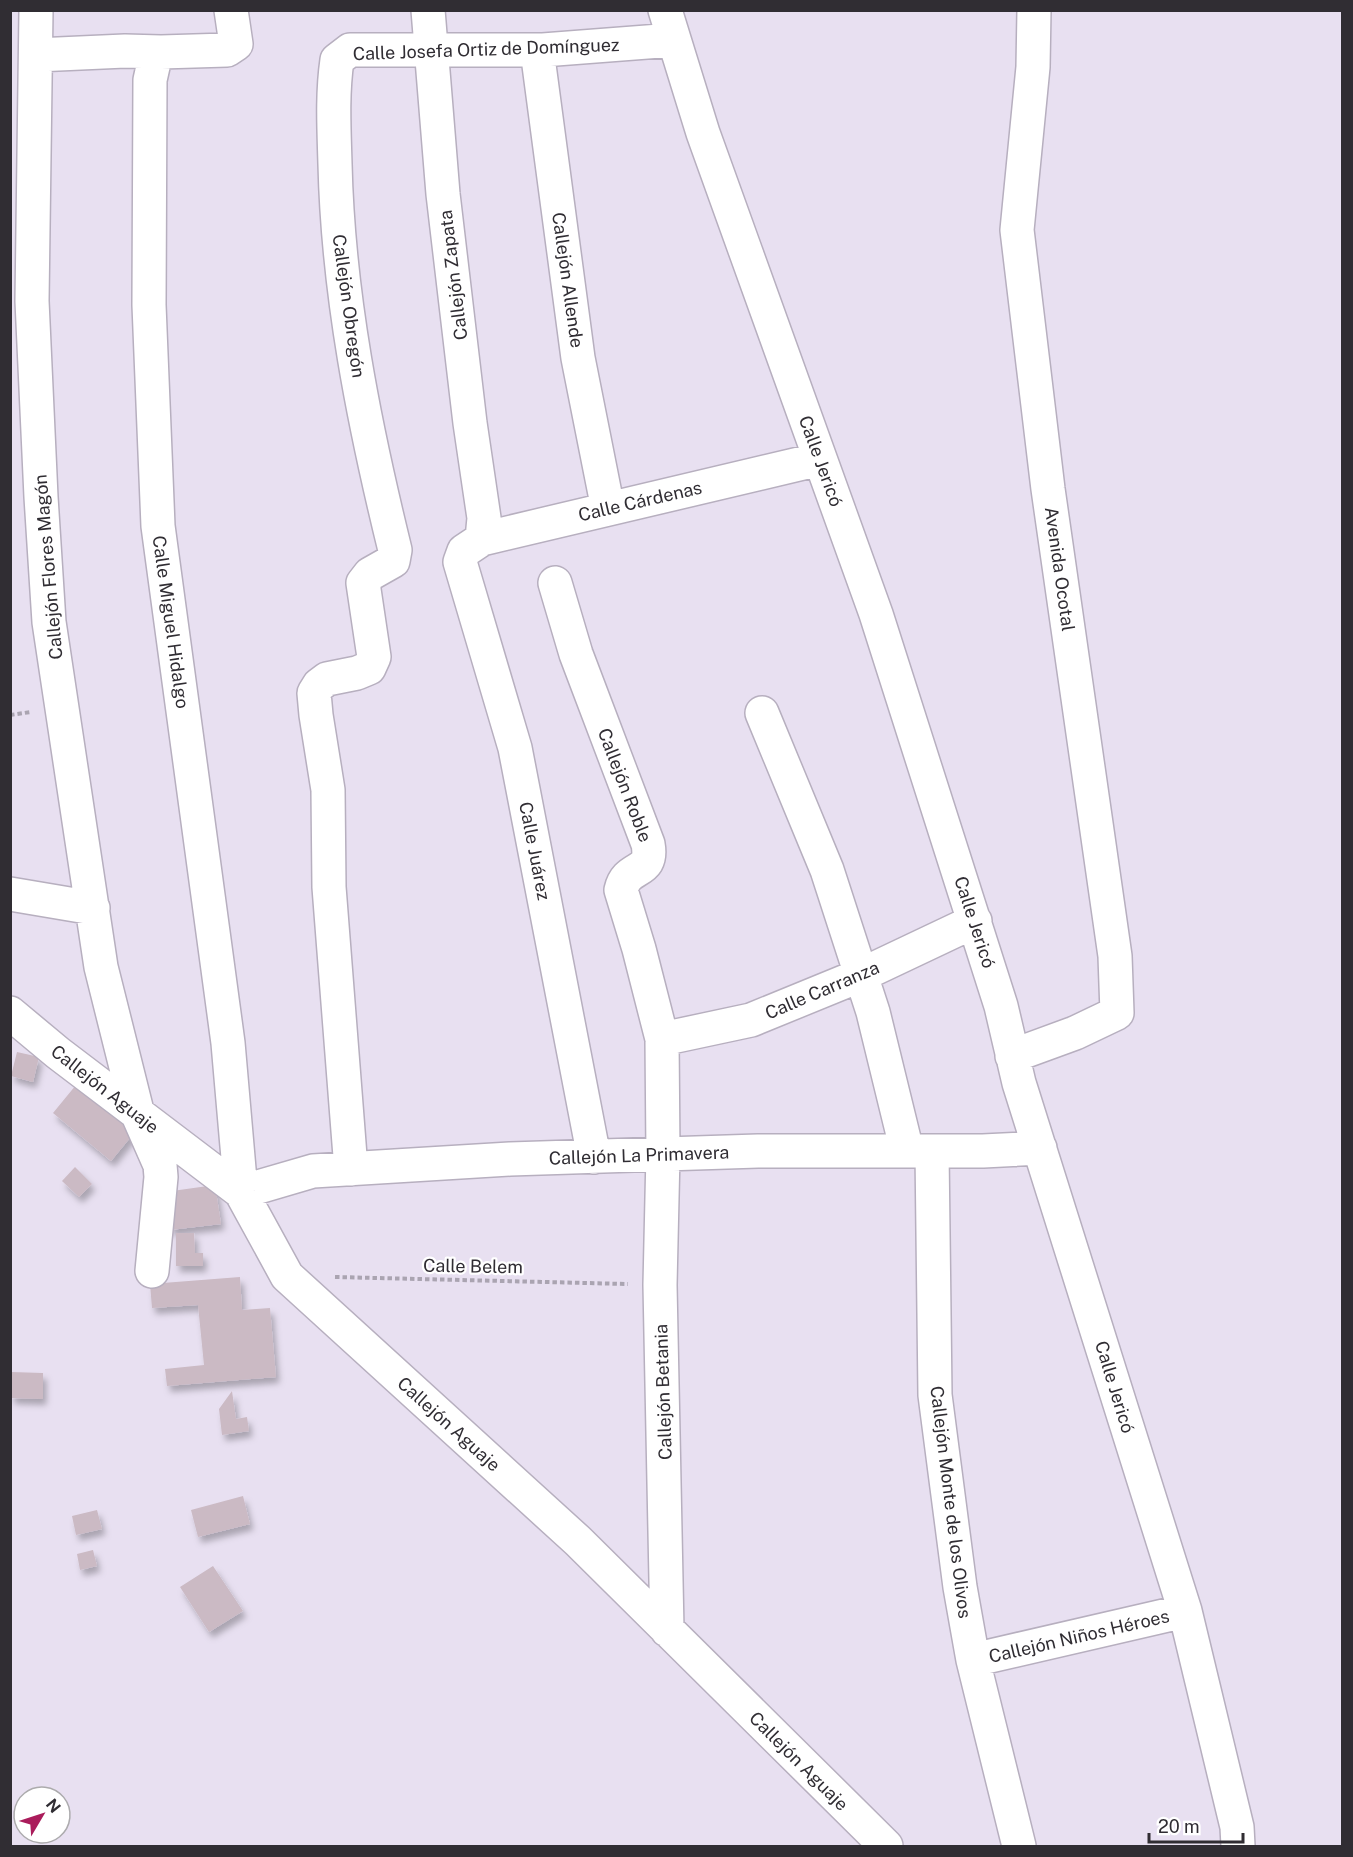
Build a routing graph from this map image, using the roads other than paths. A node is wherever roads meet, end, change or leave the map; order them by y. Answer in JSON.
{"nodes":[{"id":1,"x":36,"y":10,"type":"edge"},
{"id":2,"x":231,"y":10,"type":"edge"},
{"id":3,"x":428,"y":10,"type":"edge"},
{"id":4,"x":1034,"y":10,"type":"edge"},
{"id":5,"x":669,"y":25,"type":"edge"},
{"id":6,"x":432,"y":50,"type":"junction"},
{"id":7,"x":537,"y":50,"type":"junction"},
{"id":8,"x":161,"y":52,"type":"junction"},
{"id":9,"x":36,"y":55,"type":"junction"},
{"id":10,"x":337,"y":60,"type":"joint"},
{"id":11,"x":820,"y":459,"type":"junction"},
{"id":12,"x":608,"y":509,"type":"junction"},
{"id":13,"x":473,"y":545,"type":"junction"},
{"id":14,"x":555,"y":583,"type":"dead end"},
{"id":15,"x":762,"y":713,"type":"dead end"},
{"id":16,"x":10,"y":894,"type":"edge"},
{"id":17,"x":93,"y":908,"type":"junction"},
{"id":18,"x":975,"y":921,"type":"junction"},
{"id":19,"x":861,"y":975,"type":"junction"},
{"id":20,"x":10,"y":1013,"type":"edge"},
{"id":21,"x":662,"y":1039,"type":"junction"},
{"id":22,"x":1012,"y":1056,"type":"junction"},
{"id":23,"x":138,"y":1115,"type":"junction"},
{"id":24,"x":1040,"y":1148,"type":"junction"},
{"id":25,"x":919,"y":1151,"type":"junction"},
{"id":26,"x":663,"y":1154,"type":"junction"},
{"id":27,"x":594,"y":1156,"type":"junction"},
{"id":28,"x":351,"y":1169,"type":"junction"},
{"id":29,"x":241,"y":1192,"type":"junction"},
{"id":30,"x":152,"y":1272,"type":"dead end"},
{"id":31,"x":1185,"y":1611,"type":"junction"},
{"id":32,"x":667,"y":1630,"type":"junction"},
{"id":33,"x":973,"y":1660,"type":"junction"},
{"id":34,"x":886,"y":1846,"type":"edge"},
{"id":35,"x":1019,"y":1846,"type":"edge"},
{"id":36,"x":1238,"y":1846,"type":"edge"}],
"edges":[{"from":1,"to":9,"type":"street","name":"Callejón Flores Magón"},
{"from":2,"to":8,"type":"street"},
{"from":3,"to":6,"type":"street","name":"Callejón Zapata"},
{"from":4,"to":22,"type":"street","name":"Avenida Ocotal"},
{"from":5,"to":7,"type":"street","name":"Calle Josefa Ortiz de Domínguez"},
{"from":5,"to":11,"type":"street","name":"Calle Jericó"},
{"from":6,"to":7,"type":"street","name":"Calle Josefa Ortiz de Domínguez"},
{"from":6,"to":10,"type":"street","name":"Calle Josefa Ortiz de Domínguez"},
{"from":6,"to":13,"type":"street","name":"Callejón Zapata"},
{"from":7,"to":12,"type":"street","name":"Callejón Allende"},
{"from":8,"to":9,"type":"street"},
{"from":8,"to":29,"type":"street","name":"Calle Miguel Hidalgo"},
{"from":9,"to":17,"type":"street","name":"Callejón Flores Magón"},
{"from":10,"to":28,"type":"street","name":"Callejón Obregón"},
{"from":11,"to":12,"type":"street","name":"Calle Cárdenas"},
{"from":11,"to":18,"type":"street","name":"Calle Jericó"},
{"from":12,"to":13,"type":"street","name":"Calle Cárdenas"},
{"from":13,"to":27,"type":"street","name":"Calle Juárez"},
{"from":14,"to":21,"type":"street","name":"Callejón Roble"},
{"from":15,"to":19,"type":"street","name":"Callejón Monte de los Olivos"},
{"from":16,"to":17,"type":"street"},
{"from":17,"to":23,"type":"street","name":"Callejón Flores Magón"},
{"from":18,"to":19,"type":"street","name":"Calle Carranza"},
{"from":18,"to":22,"type":"street","name":"Calle Jericó"},
{"from":19,"to":21,"type":"street","name":"Calle Carranza"},
{"from":19,"to":25,"type":"street","name":"Callejón Monte de los Olivos"},
{"from":20,"to":23,"type":"street","name":"Callejón Aguaje"},
{"from":21,"to":26,"type":"street","name":"Callejón Roble"},
{"from":22,"to":24,"type":"street","name":"Calle Jericó"},
{"from":23,"to":29,"type":"street","name":"Callejón Aguaje"},
{"from":23,"to":30,"type":"street","name":"Callejón Flores Magón"},
{"from":24,"to":25,"type":"street","name":"Callejón La Primavera"},
{"from":24,"to":31,"type":"street","name":"Calle Jericó"},
{"from":25,"to":26,"type":"street","name":"Callejón La Primavera"},
{"from":25,"to":33,"type":"street","name":"Callejón Monte de los Olivos"},
{"from":26,"to":27,"type":"street","name":"Callejón La Primavera"},
{"from":26,"to":32,"type":"street","name":"Callejón Betania"},
{"from":27,"to":28,"type":"street","name":"Callejón La Primavera"},
{"from":28,"to":29,"type":"street","name":"Callejón La Primavera"},
{"from":29,"to":32,"type":"street","name":"Callejón Aguaje"},
{"from":31,"to":33,"type":"street","name":"Callejón Niños Héroes"},
{"from":31,"to":36,"type":"street","name":"Calle Jericó"},
{"from":32,"to":34,"type":"street","name":"Callejón Aguaje"},
{"from":33,"to":35,"type":"street","name":"Callejón Monte de los Olivos"}]}
